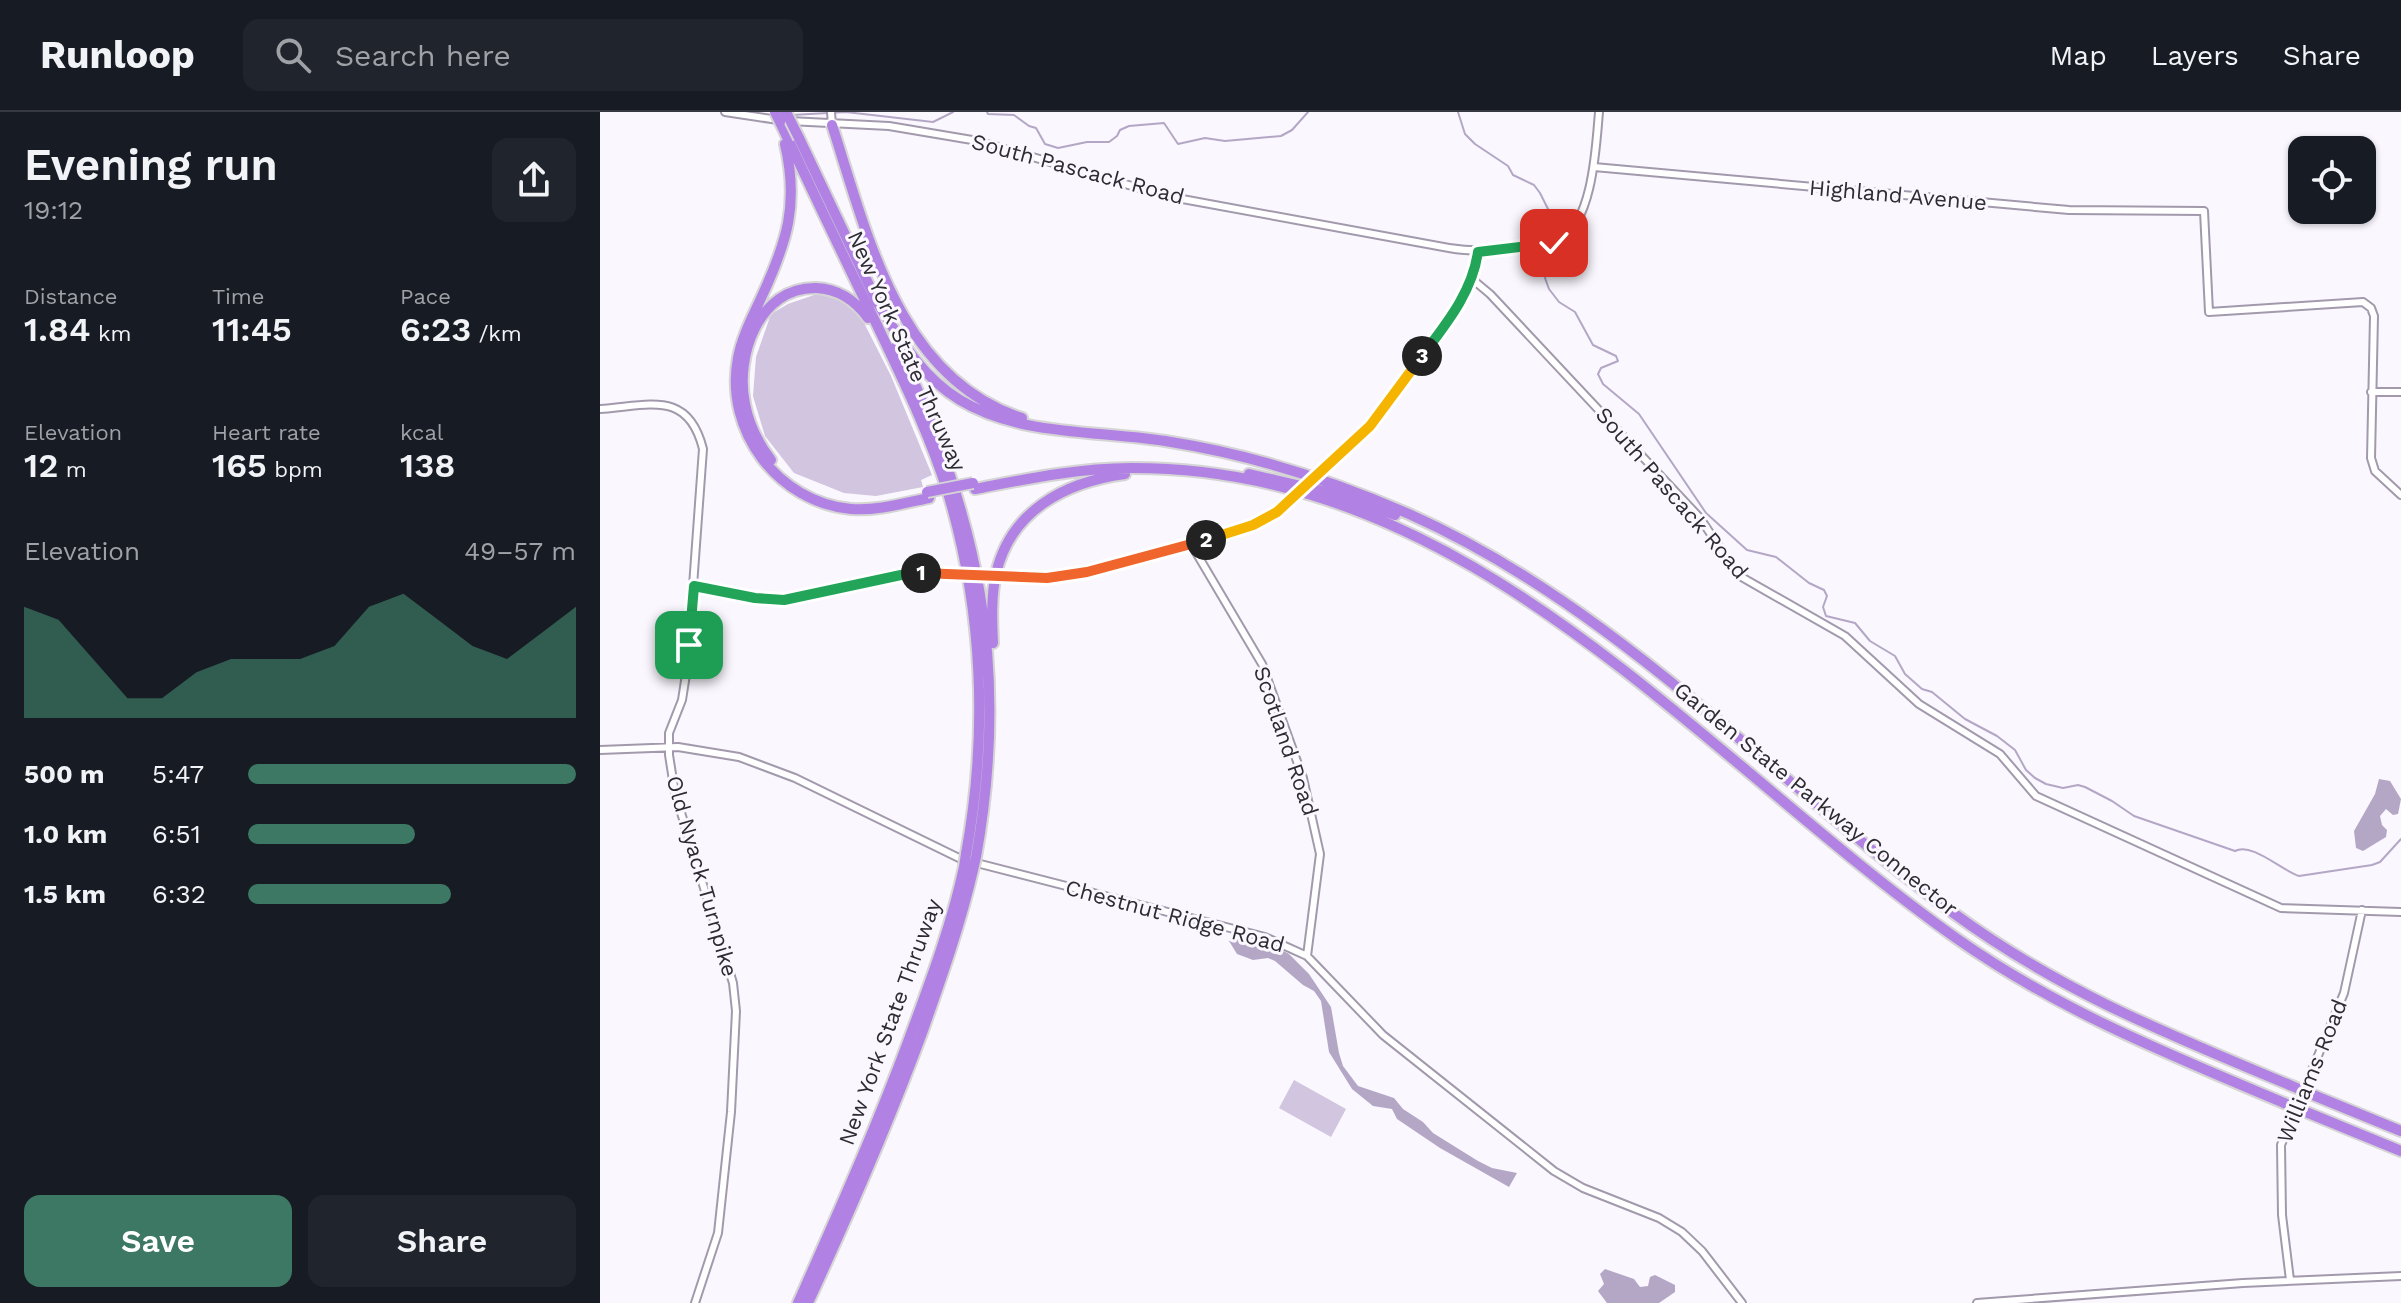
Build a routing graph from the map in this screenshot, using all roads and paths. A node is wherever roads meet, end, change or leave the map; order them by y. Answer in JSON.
{"nodes":[{"id":1,"x":725,"y":112,"type":"edge"},
{"id":2,"x":1599,"y":112,"type":"edge"},
{"id":3,"x":781,"y":115,"type":"edge"},
{"id":4,"x":832,"y":118,"type":"edge"},
{"id":5,"x":791,"y":141,"type":"junction"},
{"id":6,"x":1594,"y":167,"type":"junction"},
{"id":7,"x":1478,"y":252,"type":"junction"},
{"id":8,"x":1472,"y":279,"type":"junction"},
{"id":9,"x":875,"y":299,"type":"junction"},
{"id":10,"x":884,"y":341,"type":"junction"},
{"id":11,"x":2371,"y":392,"type":"junction"},
{"id":12,"x":2401,"y":392,"type":"edge"},
{"id":13,"x":600,"y":409,"type":"edge"},
{"id":14,"x":1070,"y":429,"type":"junction"},
{"id":15,"x":1214,"y":474,"type":"junction"},
{"id":16,"x":974,"y":486,"type":"junction"},
{"id":17,"x":928,"y":495,"type":"junction"},
{"id":18,"x":2401,"y":495,"type":"edge"},
{"id":19,"x":1191,"y":544,"type":"junction"},
{"id":20,"x":1506,"y":564,"type":"junction"},
{"id":21,"x":694,"y":586,"type":"junction"},
{"id":22,"x":990,"y":716,"type":"junction"},
{"id":23,"x":668,"y":747,"type":"junction"},
{"id":24,"x":600,"y":750,"type":"edge"},
{"id":25,"x":971,"y":855,"type":"junction"},
{"id":26,"x":968,"y":869,"type":"junction"},
{"id":27,"x":2362,"y":910,"type":"junction"},
{"id":28,"x":2401,"y":912,"type":"edge"},
{"id":29,"x":1307,"y":956,"type":"junction"},
{"id":30,"x":2401,"y":1131,"type":"edge"},
{"id":31,"x":2401,"y":1151,"type":"edge"},
{"id":32,"x":2401,"y":1276,"type":"edge"},
{"id":33,"x":2290,"y":1280,"type":"junction"},
{"id":34,"x":695,"y":1303,"type":"edge"},
{"id":35,"x":798,"y":1303,"type":"edge"},
{"id":36,"x":808,"y":1303,"type":"edge"},
{"id":37,"x":1742,"y":1303,"type":"edge"},
{"id":38,"x":1977,"y":1303,"type":"edge"}],
"edges":[{"from":1,"to":4,"type":"street","name":"South Pascack Road"},
{"from":2,"to":6,"type":"street"},
{"from":3,"to":5,"type":"highway","name":"New York State Thruway","bridge":true},
{"from":4,"to":7,"type":"street","name":"South Pascack Road"},
{"from":4,"to":14,"type":"highway"},
{"from":5,"to":9,"type":"highway","name":"New York State Thruway"},
{"from":5,"to":10,"type":"highway","name":"New York State Thruway"},
{"from":5,"to":17,"type":"highway"},
{"from":6,"to":7,"type":"street","name":"South Pascack Road"},
{"from":6,"to":11,"type":"street","name":"Highland Avenue"},
{"from":7,"to":8,"type":"street"},
{"from":8,"to":19,"type":"street","bridge":true},
{"from":8,"to":27,"type":"street","name":"South Pascack Road"},
{"from":9,"to":14,"type":"highway"},
{"from":9,"to":22,"type":"highway","name":"New York State Thruway"},
{"from":10,"to":17,"type":"highway"},
{"from":10,"to":25,"type":"highway","name":"New York State Thruway"},
{"from":11,"to":12,"type":"street"},
{"from":11,"to":18,"type":"street"},
{"from":13,"to":21,"type":"street","name":"Old Nyack Turnpike"},
{"from":14,"to":20,"type":"highway"},
{"from":15,"to":16,"type":"highway"},
{"from":15,"to":22,"type":"highway"},
{"from":15,"to":31,"type":"highway","name":"Garden State Parkway Connector","bridge":true},
{"from":16,"to":17,"type":"highway","bridge":true},
{"from":16,"to":20,"type":"highway"},
{"from":19,"to":21,"type":"street","bridge":true},
{"from":19,"to":29,"type":"street","name":"Scotland Road"},
{"from":20,"to":30,"type":"highway","name":"Garden State Parkway Connector","bridge":true},
{"from":21,"to":23,"type":"street","name":"Old Nyack Turnpike"},
{"from":22,"to":25,"type":"highway","name":"New York State Thruway"},
{"from":23,"to":24,"type":"street","name":"Chestnut Ridge Road"},
{"from":23,"to":29,"type":"street","name":"Chestnut Ridge Road"},
{"from":23,"to":34,"type":"street","name":"Old Nyack Turnpike"},
{"from":25,"to":26,"type":"highway","name":"New York State Thruway","bridge":true},
{"from":26,"to":35,"type":"highway","name":"New York State Thruway"},
{"from":26,"to":36,"type":"highway","name":"New York State Thruway"},
{"from":27,"to":28,"type":"street","name":"South Pascack Road"},
{"from":27,"to":33,"type":"street","name":"Williams Road"},
{"from":29,"to":37,"type":"street","name":"Chestnut Ridge Road"},
{"from":32,"to":33,"type":"street"},
{"from":33,"to":38,"type":"street"}]}
